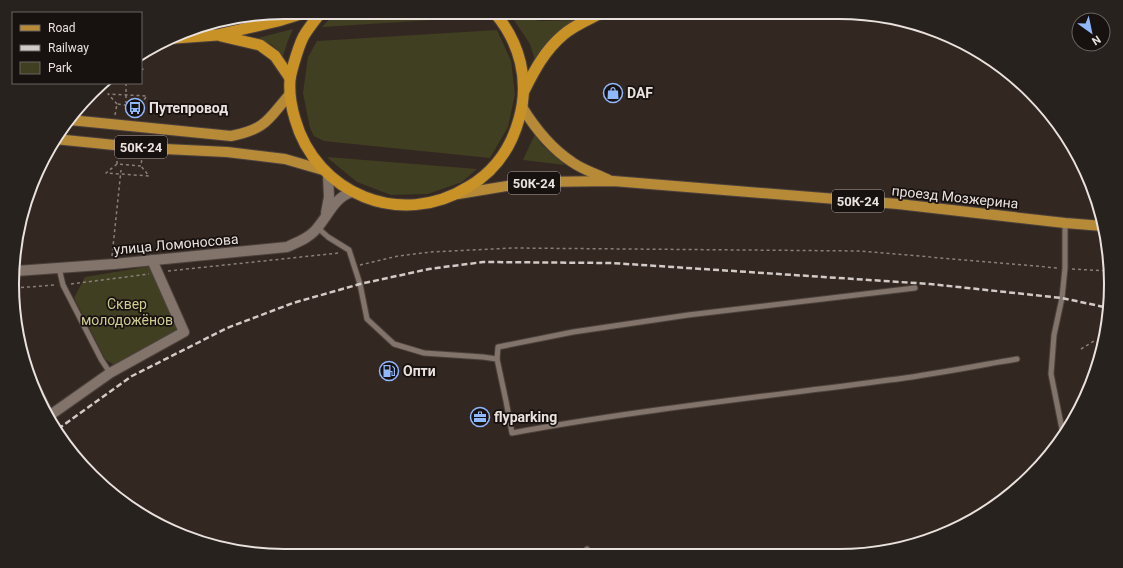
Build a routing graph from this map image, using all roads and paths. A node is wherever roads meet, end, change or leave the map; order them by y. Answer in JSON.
{"nodes":[{"id":1,"x":284,"y":19,"type":"edge"},
{"id":2,"x":316,"y":19,"type":"edge"},
{"id":3,"x":500,"y":19,"type":"edge"},
{"id":4,"x":589,"y":19,"type":"edge"},
{"id":5,"x":217,"y":35,"type":"junction"},
{"id":6,"x":188,"y":37,"type":"edge"},
{"id":7,"x":290,"y":78,"type":"junction"},
{"id":8,"x":126,"y":84,"type":"edge"},
{"id":9,"x":524,"y":92,"type":"junction"},
{"id":10,"x":290,"y":94,"type":"junction"},
{"id":11,"x":127,"y":96,"type":"junction"},
{"id":12,"x":126,"y":103,"type":"dead end"},
{"id":13,"x":116,"y":104,"type":"junction"},
{"id":14,"x":138,"y":107,"type":"junction"},
{"id":15,"x":522,"y":107,"type":"junction"},
{"id":16,"x":76,"y":121,"type":"edge"},
{"id":17,"x":114,"y":124,"type":"junction"},
{"id":18,"x":138,"y":126,"type":"junction"},
{"id":19,"x":63,"y":139,"type":"edge"},
{"id":20,"x":117,"y":145,"type":"junction"},
{"id":21,"x":144,"y":148,"type":"junction"},
{"id":22,"x":117,"y":164,"type":"junction"},
{"id":23,"x":141,"y":166,"type":"junction"},
{"id":24,"x":121,"y":170,"type":"dead end"},
{"id":25,"x":325,"y":172,"type":"junction"},
{"id":26,"x":121,"y":175,"type":"junction"},
{"id":27,"x":613,"y":181,"type":"junction"},
{"id":28,"x":352,"y":192,"type":"junction"},
{"id":29,"x":456,"y":195,"type":"junction"},
{"id":30,"x":326,"y":214,"type":"junction"},
{"id":31,"x":1065,"y":223,"type":"junction"},
{"id":32,"x":1097,"y":226,"type":"edge"},
{"id":33,"x":318,"y":228,"type":"junction"},
{"id":34,"x":340,"y":253,"type":"dead end"},
{"id":35,"x":112,"y":258,"type":"dead end"},
{"id":36,"x":152,"y":260,"type":"junction"},
{"id":37,"x":354,"y":266,"type":"junction"},
{"id":38,"x":59,"y":268,"type":"junction"},
{"id":39,"x":1065,"y":268,"type":"junction"},
{"id":40,"x":20,"y":271,"type":"edge"},
{"id":41,"x":1103,"y":271,"type":"edge"},
{"id":42,"x":158,"y":273,"type":"junction"},
{"id":43,"x":63,"y":285,"type":"junction"},
{"id":44,"x":19,"y":288,"type":"edge"},
{"id":45,"x":915,"y":288,"type":"dead end"},
{"id":46,"x":1097,"y":343,"type":"edge"},
{"id":47,"x":1081,"y":349,"type":"dead end"},
{"id":48,"x":496,"y":359,"type":"junction"},
{"id":49,"x":1017,"y":359,"type":"dead end"},
{"id":50,"x":110,"y":373,"type":"junction"},
{"id":51,"x":53,"y":413,"type":"edge"},
{"id":52,"x":1062,"y":427,"type":"edge"}],
"edges":[{"from":1,"to":5,"type":"highway"},
{"from":2,"to":7,"type":"highway"},
{"from":3,"to":9,"type":"highway"},
{"from":4,"to":9,"type":"highway"},
{"from":5,"to":6,"type":"highway"},
{"from":5,"to":7,"type":"highway"},
{"from":7,"to":10,"type":"highway"},
{"from":8,"to":11,"type":"path"},
{"from":9,"to":15,"type":"highway"},
{"from":10,"to":18,"type":"main road","number":"50К-24"},
{"from":10,"to":25,"type":"highway"},
{"from":11,"to":12,"type":"path"},
{"from":11,"to":13,"type":"path"},
{"from":11,"to":14,"type":"path"},
{"from":13,"to":14,"type":"path"},
{"from":13,"to":17,"type":"path"},
{"from":14,"to":18,"type":"path"},
{"from":15,"to":27,"type":"main road","name":"проезд Мозжерина","number":"50К-24"},
{"from":15,"to":29,"type":"highway"},
{"from":16,"to":17,"type":"main road","number":"50К-24"},
{"from":17,"to":18,"type":"main road","number":"50К-24"},
{"from":19,"to":20,"type":"main road","number":"50К-24"},
{"from":20,"to":21,"type":"main road","number":"50К-24"},
{"from":20,"to":22,"type":"path"},
{"from":21,"to":23,"type":"path"},
{"from":21,"to":25,"type":"main road","number":"50К-24"},
{"from":22,"to":23,"type":"path"},
{"from":22,"to":26,"type":"path"},
{"from":23,"to":26,"type":"path"},
{"from":24,"to":26,"type":"path"},
{"from":25,"to":28,"type":"highway","number":"50К-24"},
{"from":25,"to":30,"type":"street"},
{"from":26,"to":35,"type":"path"},
{"from":27,"to":29,"type":"main road","name":"проезд Мозжерина","number":"50К-24"},
{"from":27,"to":31,"type":"main road","name":"проезд Мозжерина","number":"50К-24"},
{"from":28,"to":29,"type":"highway","number":"50К-24"},
{"from":28,"to":30,"type":"street"},
{"from":30,"to":33,"type":"street","name":"улица Ломоносова"},
{"from":31,"to":32,"type":"main road","name":"проезд Мозжерина","number":"50К-24"},
{"from":31,"to":39,"type":"lane"},
{"from":33,"to":36,"type":"street","name":"улица Ломоносова"},
{"from":33,"to":37,"type":"lane"},
{"from":34,"to":42,"type":"path"},
{"from":36,"to":38,"type":"street","name":"улица Ломоносова"},
{"from":36,"to":42,"type":"street"},
{"from":37,"to":39,"type":"path"},
{"from":37,"to":48,"type":"lane"},
{"from":38,"to":40,"type":"street","name":"улица Ломоносова"},
{"from":38,"to":43,"type":"lane"},
{"from":39,"to":41,"type":"path"},
{"from":39,"to":52,"type":"lane"},
{"from":42,"to":43,"type":"path"},
{"from":42,"to":50,"type":"street"},
{"from":43,"to":44,"type":"path"},
{"from":43,"to":50,"type":"lane"},
{"from":45,"to":48,"type":"lane"},
{"from":46,"to":47,"type":"path"},
{"from":48,"to":49,"type":"lane"},
{"from":50,"to":51,"type":"street"}]}
